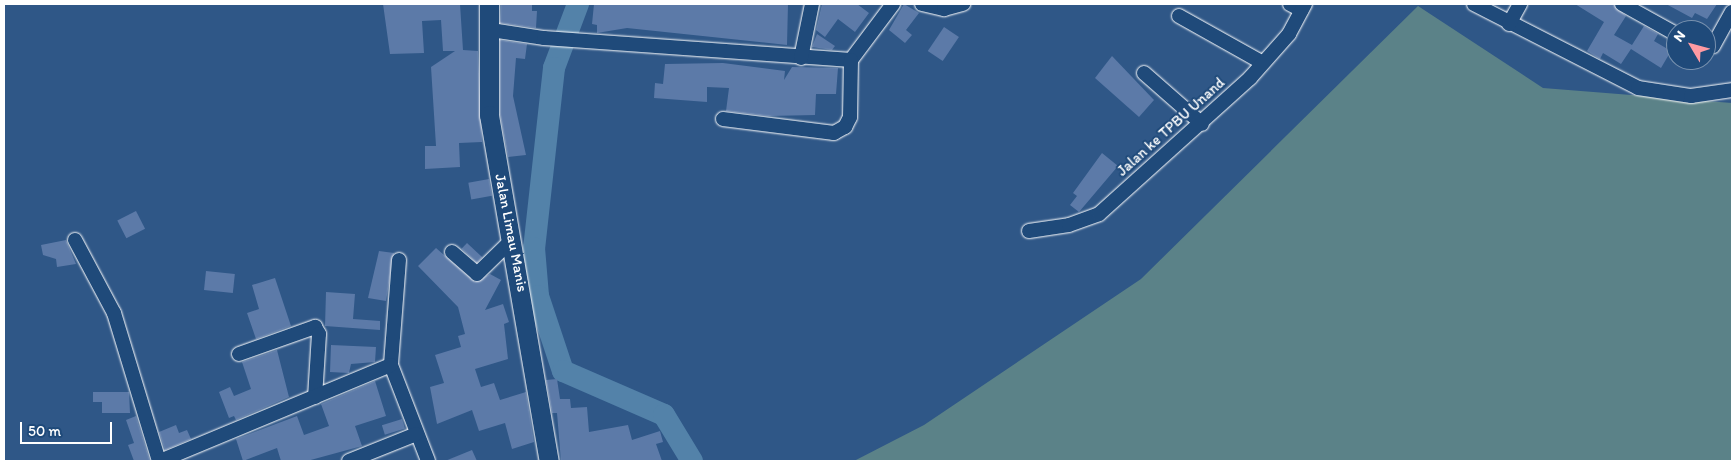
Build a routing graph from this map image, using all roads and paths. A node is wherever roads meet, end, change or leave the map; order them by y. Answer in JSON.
{"nodes":[{"id":1,"x":489,"y":4,"type":"edge"},
{"id":2,"x":812,"y":4,"type":"edge"},
{"id":3,"x":893,"y":4,"type":"edge"},
{"id":4,"x":922,"y":4,"type":"edge"},
{"id":5,"x":963,"y":4,"type":"edge"},
{"id":6,"x":1474,"y":4,"type":"edge"},
{"id":7,"x":1520,"y":4,"type":"edge"},
{"id":8,"x":1299,"y":6,"type":"edge"},
{"id":9,"x":1631,"y":6,"type":"edge"},
{"id":10,"x":1732,"y":12,"type":"edge"},
{"id":11,"x":1179,"y":16,"type":"dead end"},
{"id":12,"x":1509,"y":24,"type":"junction"},
{"id":13,"x":1666,"y":28,"type":"edge"},
{"id":14,"x":491,"y":30,"type":"junction"},
{"id":15,"x":1716,"y":41,"type":"edge"},
{"id":16,"x":801,"y":58,"type":"junction"},
{"id":17,"x":850,"y":60,"type":"junction"},
{"id":18,"x":1263,"y":63,"type":"junction"},
{"id":19,"x":1144,"y":73,"type":"dead end"},
{"id":20,"x":1732,"y":90,"type":"edge"},
{"id":21,"x":723,"y":119,"type":"dead end"},
{"id":22,"x":1202,"y":124,"type":"junction"},
{"id":23,"x":1029,"y":231,"type":"dead end"},
{"id":24,"x":75,"y":240,"type":"dead end"},
{"id":25,"x":512,"y":240,"type":"junction"},
{"id":26,"x":452,"y":252,"type":"dead end"},
{"id":27,"x":399,"y":260,"type":"dead end"},
{"id":28,"x":239,"y":354,"type":"dead end"},
{"id":29,"x":392,"y":366,"type":"junction"},
{"id":30,"x":315,"y":397,"type":"junction"},
{"id":31,"x":416,"y":434,"type":"junction"},
{"id":32,"x":159,"y":461,"type":"edge"},
{"id":33,"x":349,"y":461,"type":"edge"},
{"id":34,"x":428,"y":461,"type":"edge"},
{"id":35,"x":549,"y":461,"type":"edge"}],
"edges":[{"from":1,"to":14,"type":"street","name":"Jalan Limau Manis"},
{"from":2,"to":16,"type":"street"},
{"from":3,"to":17,"type":"street"},
{"from":4,"to":5,"type":"street"},
{"from":6,"to":12,"type":"street"},
{"from":7,"to":12,"type":"street"},
{"from":8,"to":18,"type":"street","name":"Jalan ke TPBU Unand"},
{"from":9,"to":13,"type":"street"},
{"from":10,"to":15,"type":"street"},
{"from":11,"to":18,"type":"street"},
{"from":12,"to":20,"type":"street"},
{"from":14,"to":16,"type":"street"},
{"from":14,"to":25,"type":"street","name":"Jalan Limau Manis"},
{"from":16,"to":17,"type":"street"},
{"from":17,"to":21,"type":"street"},
{"from":18,"to":22,"type":"street","name":"Jalan ke TPBU Unand"},
{"from":19,"to":22,"type":"street"},
{"from":22,"to":23,"type":"street","name":"Jalan ke TPBU Unand"},
{"from":24,"to":32,"type":"street"},
{"from":25,"to":26,"type":"street"},
{"from":25,"to":35,"type":"street","name":"Jalan Limau Manis"},
{"from":27,"to":29,"type":"street"},
{"from":28,"to":30,"type":"street"},
{"from":29,"to":30,"type":"street"},
{"from":29,"to":31,"type":"street"},
{"from":30,"to":32,"type":"street"},
{"from":31,"to":33,"type":"street"},
{"from":31,"to":34,"type":"street"}]}
